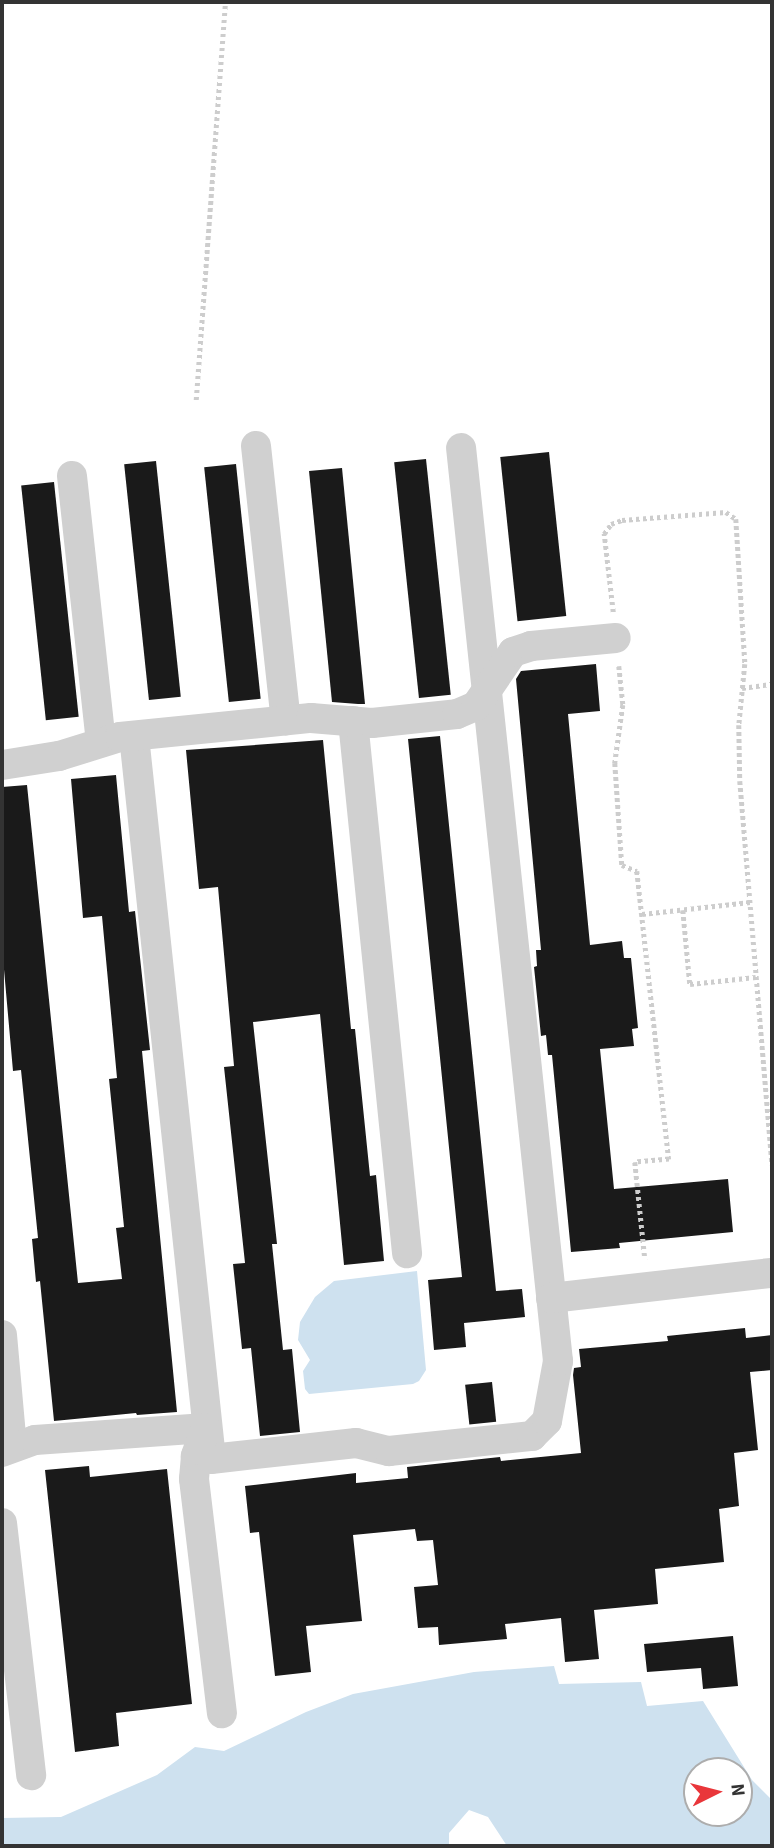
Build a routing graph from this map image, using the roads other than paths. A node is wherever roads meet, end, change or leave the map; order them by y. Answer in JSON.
{"nodes":[{"id":1,"x":256,"y":446,"type":"dead end"},
{"id":2,"x":461,"y":448,"type":"dead end"},
{"id":3,"x":72,"y":475,"type":"dead end"},
{"id":4,"x":616,"y":638,"type":"road end"},
{"id":5,"x":487,"y":694,"type":"junction"},
{"id":6,"x":286,"y":720,"type":"junction"},
{"id":7,"x":353,"y":721,"type":"junction"},
{"id":8,"x":134,"y":736,"type":"junction"},
{"id":9,"x":101,"y":742,"type":"junction"},
{"id":10,"x":2,"y":765,"type":"edge"},
{"id":11,"x":407,"y":1253,"type":"dead end"},
{"id":12,"x":772,"y":1273,"type":"edge"},
{"id":13,"x":551,"y":1298,"type":"junction"},
{"id":14,"x":2,"y":1335,"type":"edge"},
{"id":15,"x":206,"y":1428,"type":"junction"},
{"id":16,"x":7,"y":1449,"type":"edge"},
{"id":17,"x":2,"y":1523,"type":"edge"},
{"id":18,"x":222,"y":1713,"type":"dead end"},
{"id":19,"x":31,"y":1775,"type":"dead end"}],
"edges":[{"from":1,"to":6,"type":"lane"},
{"from":2,"to":5,"type":"lane"},
{"from":3,"to":9,"type":"lane"},
{"from":4,"to":5,"type":"lane"},
{"from":5,"to":7,"type":"lane"},
{"from":5,"to":13,"type":"lane"},
{"from":6,"to":7,"type":"lane"},
{"from":6,"to":8,"type":"lane"},
{"from":7,"to":11,"type":"lane"},
{"from":8,"to":9,"type":"lane"},
{"from":8,"to":15,"type":"lane"},
{"from":9,"to":10,"type":"lane"},
{"from":12,"to":13,"type":"lane"},
{"from":13,"to":15,"type":"lane"},
{"from":14,"to":16,"type":"lane"},
{"from":15,"to":16,"type":"lane"},
{"from":15,"to":18,"type":"lane"},
{"from":17,"to":19,"type":"lane"}]}
